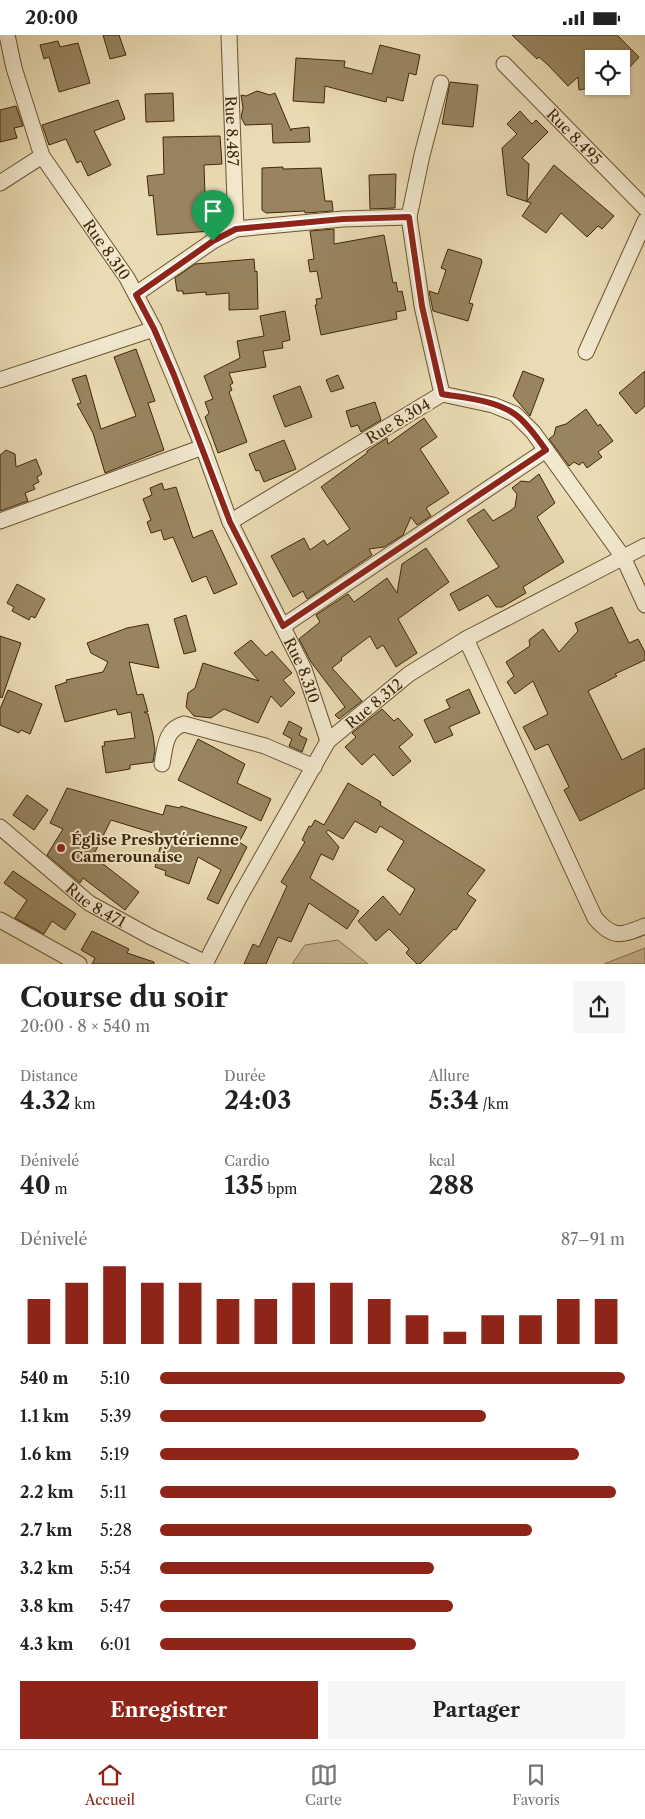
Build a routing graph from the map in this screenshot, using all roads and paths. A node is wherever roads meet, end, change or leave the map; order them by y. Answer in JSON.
{"nodes":[{"id":1,"x":7,"y":35,"type":"edge"},
{"id":2,"x":229,"y":35,"type":"edge"},
{"id":3,"x":504,"y":64,"type":"dead end"},
{"id":4,"x":7,"y":71,"type":"edge"},
{"id":5,"x":441,"y":83,"type":"dead end"},
{"id":6,"x":42,"y":156,"type":"junction"},
{"id":7,"x":0,"y":183,"type":"edge"},
{"id":8,"x":645,"y":208,"type":"edge"},
{"id":9,"x":409,"y":217,"type":"junction"},
{"id":10,"x":645,"y":221,"type":"edge"},
{"id":11,"x":236,"y":229,"type":"junction"},
{"id":12,"x":136,"y":295,"type":"junction"},
{"id":13,"x":154,"y":329,"type":"junction"},
{"id":14,"x":586,"y":352,"type":"dead end"},
{"id":15,"x":0,"y":380,"type":"edge"},
{"id":16,"x":442,"y":394,"type":"junction"},
{"id":17,"x":203,"y":447,"type":"junction"},
{"id":18,"x":546,"y":450,"type":"junction"},
{"id":19,"x":0,"y":521,"type":"edge"},
{"id":20,"x":230,"y":522,"type":"junction"},
{"id":21,"x":645,"y":546,"type":"edge"},
{"id":22,"x":623,"y":557,"type":"junction"},
{"id":23,"x":645,"y":605,"type":"edge"},
{"id":24,"x":283,"y":626,"type":"junction"},
{"id":25,"x":466,"y":639,"type":"junction"},
{"id":26,"x":328,"y":741,"type":"junction"},
{"id":27,"x":162,"y":764,"type":"dead end"},
{"id":28,"x":314,"y":767,"type":"junction"},
{"id":29,"x":0,"y":827,"type":"edge"},
{"id":30,"x":0,"y":920,"type":"edge"},
{"id":31,"x":645,"y":926,"type":"edge"},
{"id":32,"x":79,"y":964,"type":"edge"},
{"id":33,"x":205,"y":964,"type":"edge"}],
"edges":[{"from":1,"to":4,"type":"street","name":"Rue 8.310"},
{"from":2,"to":11,"type":"street","name":"Rue 8.487"},
{"from":3,"to":8,"type":"street","name":"Rue 8.495"},
{"from":4,"to":6,"type":"street","name":"Rue 8.310"},
{"from":5,"to":9,"type":"street"},
{"from":6,"to":7,"type":"street"},
{"from":6,"to":12,"type":"street","name":"Rue 8.310"},
{"from":9,"to":11,"type":"street"},
{"from":9,"to":16,"type":"street","name":"Rue 8.304"},
{"from":10,"to":14,"type":"street"},
{"from":11,"to":12,"type":"street"},
{"from":12,"to":13,"type":"street","name":"Rue 8.310"},
{"from":13,"to":15,"type":"street"},
{"from":13,"to":17,"type":"street","name":"Rue 8.310"},
{"from":16,"to":18,"type":"street"},
{"from":16,"to":20,"type":"street","name":"Rue 8.304"},
{"from":17,"to":19,"type":"street"},
{"from":17,"to":20,"type":"street","name":"Rue 8.310"},
{"from":18,"to":22,"type":"street"},
{"from":18,"to":24,"type":"street"},
{"from":20,"to":24,"type":"street","name":"Rue 8.310"},
{"from":21,"to":22,"type":"street","name":"Rue 8.312"},
{"from":22,"to":23,"type":"street"},
{"from":22,"to":25,"type":"street","name":"Rue 8.312"},
{"from":24,"to":26,"type":"street","name":"Rue 8.310"},
{"from":25,"to":26,"type":"street","name":"Rue 8.312"},
{"from":25,"to":31,"type":"street"},
{"from":26,"to":28,"type":"street","name":"Rue 8.312"},
{"from":27,"to":28,"type":"street"},
{"from":28,"to":33,"type":"street","name":"Rue 8.312"},
{"from":29,"to":33,"type":"street","name":"Rue 8.471"},
{"from":30,"to":32,"type":"street"}]}
